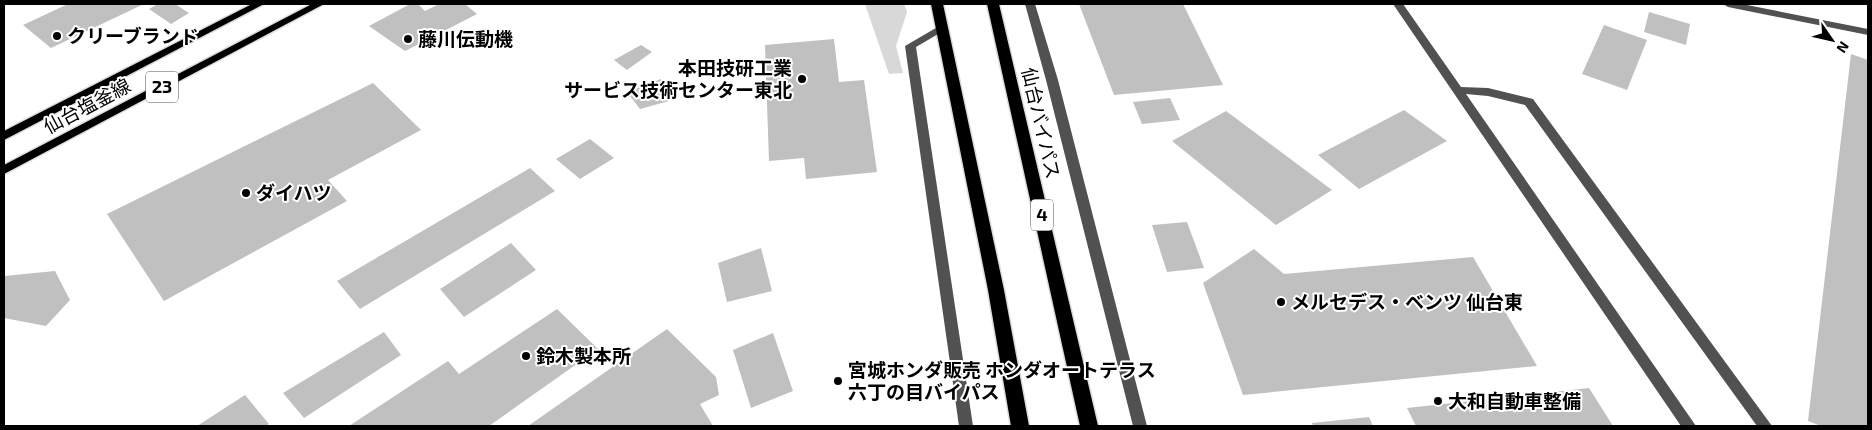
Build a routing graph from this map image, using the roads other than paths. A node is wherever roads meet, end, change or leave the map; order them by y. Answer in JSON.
{"nodes":[{"id":1,"x":259,"y":4,"type":"edge"},
{"id":2,"x":319,"y":4,"type":"edge"},
{"id":3,"x":927,"y":4,"type":"edge"},
{"id":4,"x":937,"y":4,"type":"edge"},
{"id":5,"x":993,"y":4,"type":"edge"},
{"id":6,"x":1030,"y":4,"type":"edge"},
{"id":7,"x":1398,"y":4,"type":"edge"},
{"id":8,"x":1728,"y":4,"type":"edge"},
{"id":9,"x":940,"y":24,"type":"junction"},
{"id":10,"x":1868,"y":32,"type":"edge"},
{"id":11,"x":1456,"y":90,"type":"junction"},
{"id":12,"x":4,"y":136,"type":"edge"},
{"id":13,"x":4,"y":170,"type":"edge"},
{"id":14,"x":966,"y":426,"type":"edge"},
{"id":15,"x":1020,"y":426,"type":"edge"},
{"id":16,"x":1089,"y":426,"type":"edge"},
{"id":17,"x":1140,"y":426,"type":"edge"},
{"id":18,"x":1690,"y":426,"type":"edge"},
{"id":19,"x":1766,"y":426,"type":"edge"}],
"edges":[{"from":1,"to":12,"type":"main road","name":"仙台塩釜線","number":"23"},
{"from":2,"to":13,"type":"main road","name":"仙台塩釜線","number":"23"},
{"from":3,"to":9,"type":"highway"},
{"from":4,"to":9,"type":"highway"},
{"from":5,"to":16,"type":"highway","name":"仙台バイパス","number":"4"},
{"from":6,"to":17,"type":"street"},
{"from":7,"to":11,"type":"street"},
{"from":8,"to":10,"type":"street"},
{"from":9,"to":14,"type":"street"},
{"from":9,"to":15,"type":"highway"},
{"from":11,"to":18,"type":"street"},
{"from":11,"to":19,"type":"street"}]}
